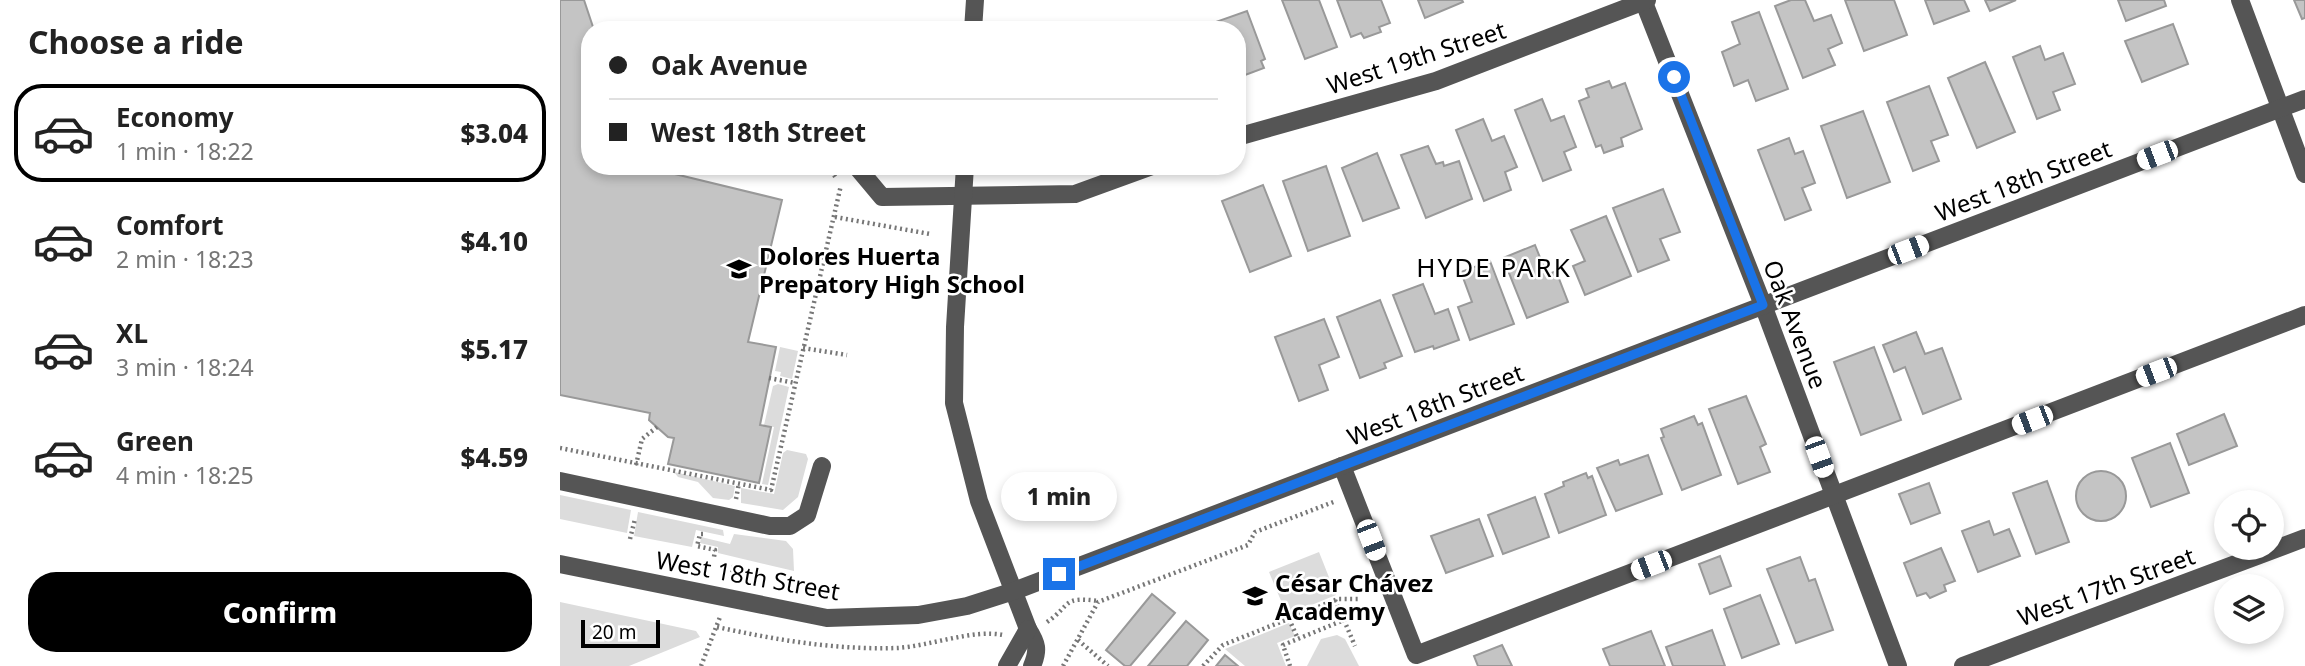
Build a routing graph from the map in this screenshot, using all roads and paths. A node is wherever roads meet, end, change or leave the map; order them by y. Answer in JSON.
{"nodes":[{"id":1,"x":975,"y":0,"type":"edge"},
{"id":2,"x":1645,"y":0,"type":"edge"},
{"id":3,"x":2240,"y":0,"type":"edge"},
{"id":4,"x":974,"y":21,"type":"edge"},
{"id":5,"x":2305,"y":99,"type":"edge"},
{"id":6,"x":2281,"y":108,"type":"junction"},
{"id":7,"x":1246,"y":134,"type":"edge"},
{"id":8,"x":2305,"y":174,"type":"edge"},
{"id":9,"x":834,"y":175,"type":"edge"},
{"id":10,"x":864,"y":175,"type":"edge"},
{"id":11,"x":964,"y":175,"type":"edge"},
{"id":12,"x":1127,"y":175,"type":"edge"},
{"id":13,"x":963,"y":197,"type":"junction"},
{"id":14,"x":835,"y":217,"type":"junction"},
{"id":15,"x":930,"y":234,"type":"dead end"},
{"id":16,"x":1763,"y":305,"type":"junction"},
{"id":17,"x":2305,"y":315,"type":"edge"},
{"id":18,"x":803,"y":348,"type":"junction"},
{"id":19,"x":847,"y":355,"type":"dead end"},
{"id":20,"x":769,"y":378,"type":"dead end"},
{"id":21,"x":795,"y":383,"type":"junction"},
{"id":22,"x":657,"y":427,"type":"dead end"},
{"id":23,"x":560,"y":448,"type":"edge"},
{"id":24,"x":636,"y":465,"type":"junction"},
{"id":25,"x":822,"y":466,"type":"dead end"},
{"id":26,"x":1342,"y":466,"type":"junction"},
{"id":27,"x":560,"y":481,"type":"edge"},
{"id":28,"x":1354,"y":495,"type":"junction"},
{"id":29,"x":1834,"y":496,"type":"junction"},
{"id":30,"x":2305,"y":538,"type":"edge"},
{"id":31,"x":560,"y":564,"type":"edge"},
{"id":32,"x":1014,"y":591,"type":"junction"},
{"id":33,"x":1360,"y":599,"type":"dead end"},
{"id":34,"x":1335,"y":600,"type":"junction"},
{"id":35,"x":1100,"y":601,"type":"junction"},
{"id":36,"x":1289,"y":619,"type":"junction"},
{"id":37,"x":1049,"y":621,"type":"dead end"},
{"id":38,"x":1343,"y":621,"type":"junction"},
{"id":39,"x":717,"y":627,"type":"dead end"},
{"id":40,"x":1028,"y":629,"type":"junction"},
{"id":41,"x":1007,"y":636,"type":"dead end"},
{"id":42,"x":1298,"y":639,"type":"junction"},
{"id":43,"x":1077,"y":640,"type":"junction"},
{"id":44,"x":1355,"y":646,"type":"dead end"},
{"id":45,"x":1007,"y":666,"type":"edge"},
{"id":46,"x":1032,"y":666,"type":"edge"},
{"id":47,"x":1063,"y":666,"type":"edge"},
{"id":48,"x":1108,"y":666,"type":"edge"},
{"id":49,"x":1203,"y":666,"type":"edge"},
{"id":50,"x":1290,"y":666,"type":"edge"},
{"id":51,"x":1898,"y":666,"type":"edge"},
{"id":52,"x":1963,"y":666,"type":"edge"}],
"edges":[{"from":1,"to":4,"type":"street"},
{"from":2,"to":7,"type":"street","name":"West 19th Street"},
{"from":2,"to":16,"type":"street","name":"Oak Avenue"},
{"from":3,"to":6,"type":"street"},
{"from":5,"to":6,"type":"street","name":"West 18th Street"},
{"from":6,"to":8,"type":"street"},
{"from":6,"to":16,"type":"street","name":"West 18th Street"},
{"from":9,"to":14,"type":"path"},
{"from":10,"to":13,"type":"street"},
{"from":11,"to":13,"type":"street"},
{"from":12,"to":13,"type":"street"},
{"from":13,"to":32,"type":"street"},
{"from":14,"to":15,"type":"path"},
{"from":14,"to":18,"type":"path"},
{"from":16,"to":26,"type":"street","name":"West 18th Street"},
{"from":16,"to":29,"type":"street","name":"Oak Avenue"},
{"from":17,"to":29,"type":"street"},
{"from":18,"to":19,"type":"path"},
{"from":18,"to":21,"type":"path"},
{"from":20,"to":21,"type":"path"},
{"from":21,"to":24,"type":"path"},
{"from":22,"to":24,"type":"path"},
{"from":23,"to":24,"type":"path"},
{"from":25,"to":27,"type":"street"},
{"from":26,"to":28,"type":"street"},
{"from":26,"to":32,"type":"street","name":"West 18th Street"},
{"from":28,"to":29,"type":"street"},
{"from":28,"to":35,"type":"path"},
{"from":29,"to":51,"type":"street","name":"Oak Avenue"},
{"from":30,"to":52,"type":"street","name":"West 17th Street"},
{"from":31,"to":32,"type":"street","name":"West 18th Street"},
{"from":32,"to":40,"type":"street"},
{"from":33,"to":34,"type":"path"},
{"from":34,"to":36,"type":"path"},
{"from":34,"to":38,"type":"path"},
{"from":35,"to":37,"type":"path"},
{"from":35,"to":43,"type":"path"},
{"from":36,"to":42,"type":"path"},
{"from":36,"to":49,"type":"path"},
{"from":38,"to":42,"type":"path"},
{"from":38,"to":44,"type":"path"},
{"from":39,"to":41,"type":"path"},
{"from":40,"to":45,"type":"street"},
{"from":40,"to":46,"type":"street"},
{"from":42,"to":50,"type":"path"},
{"from":43,"to":47,"type":"path"},
{"from":43,"to":48,"type":"path"}]}
